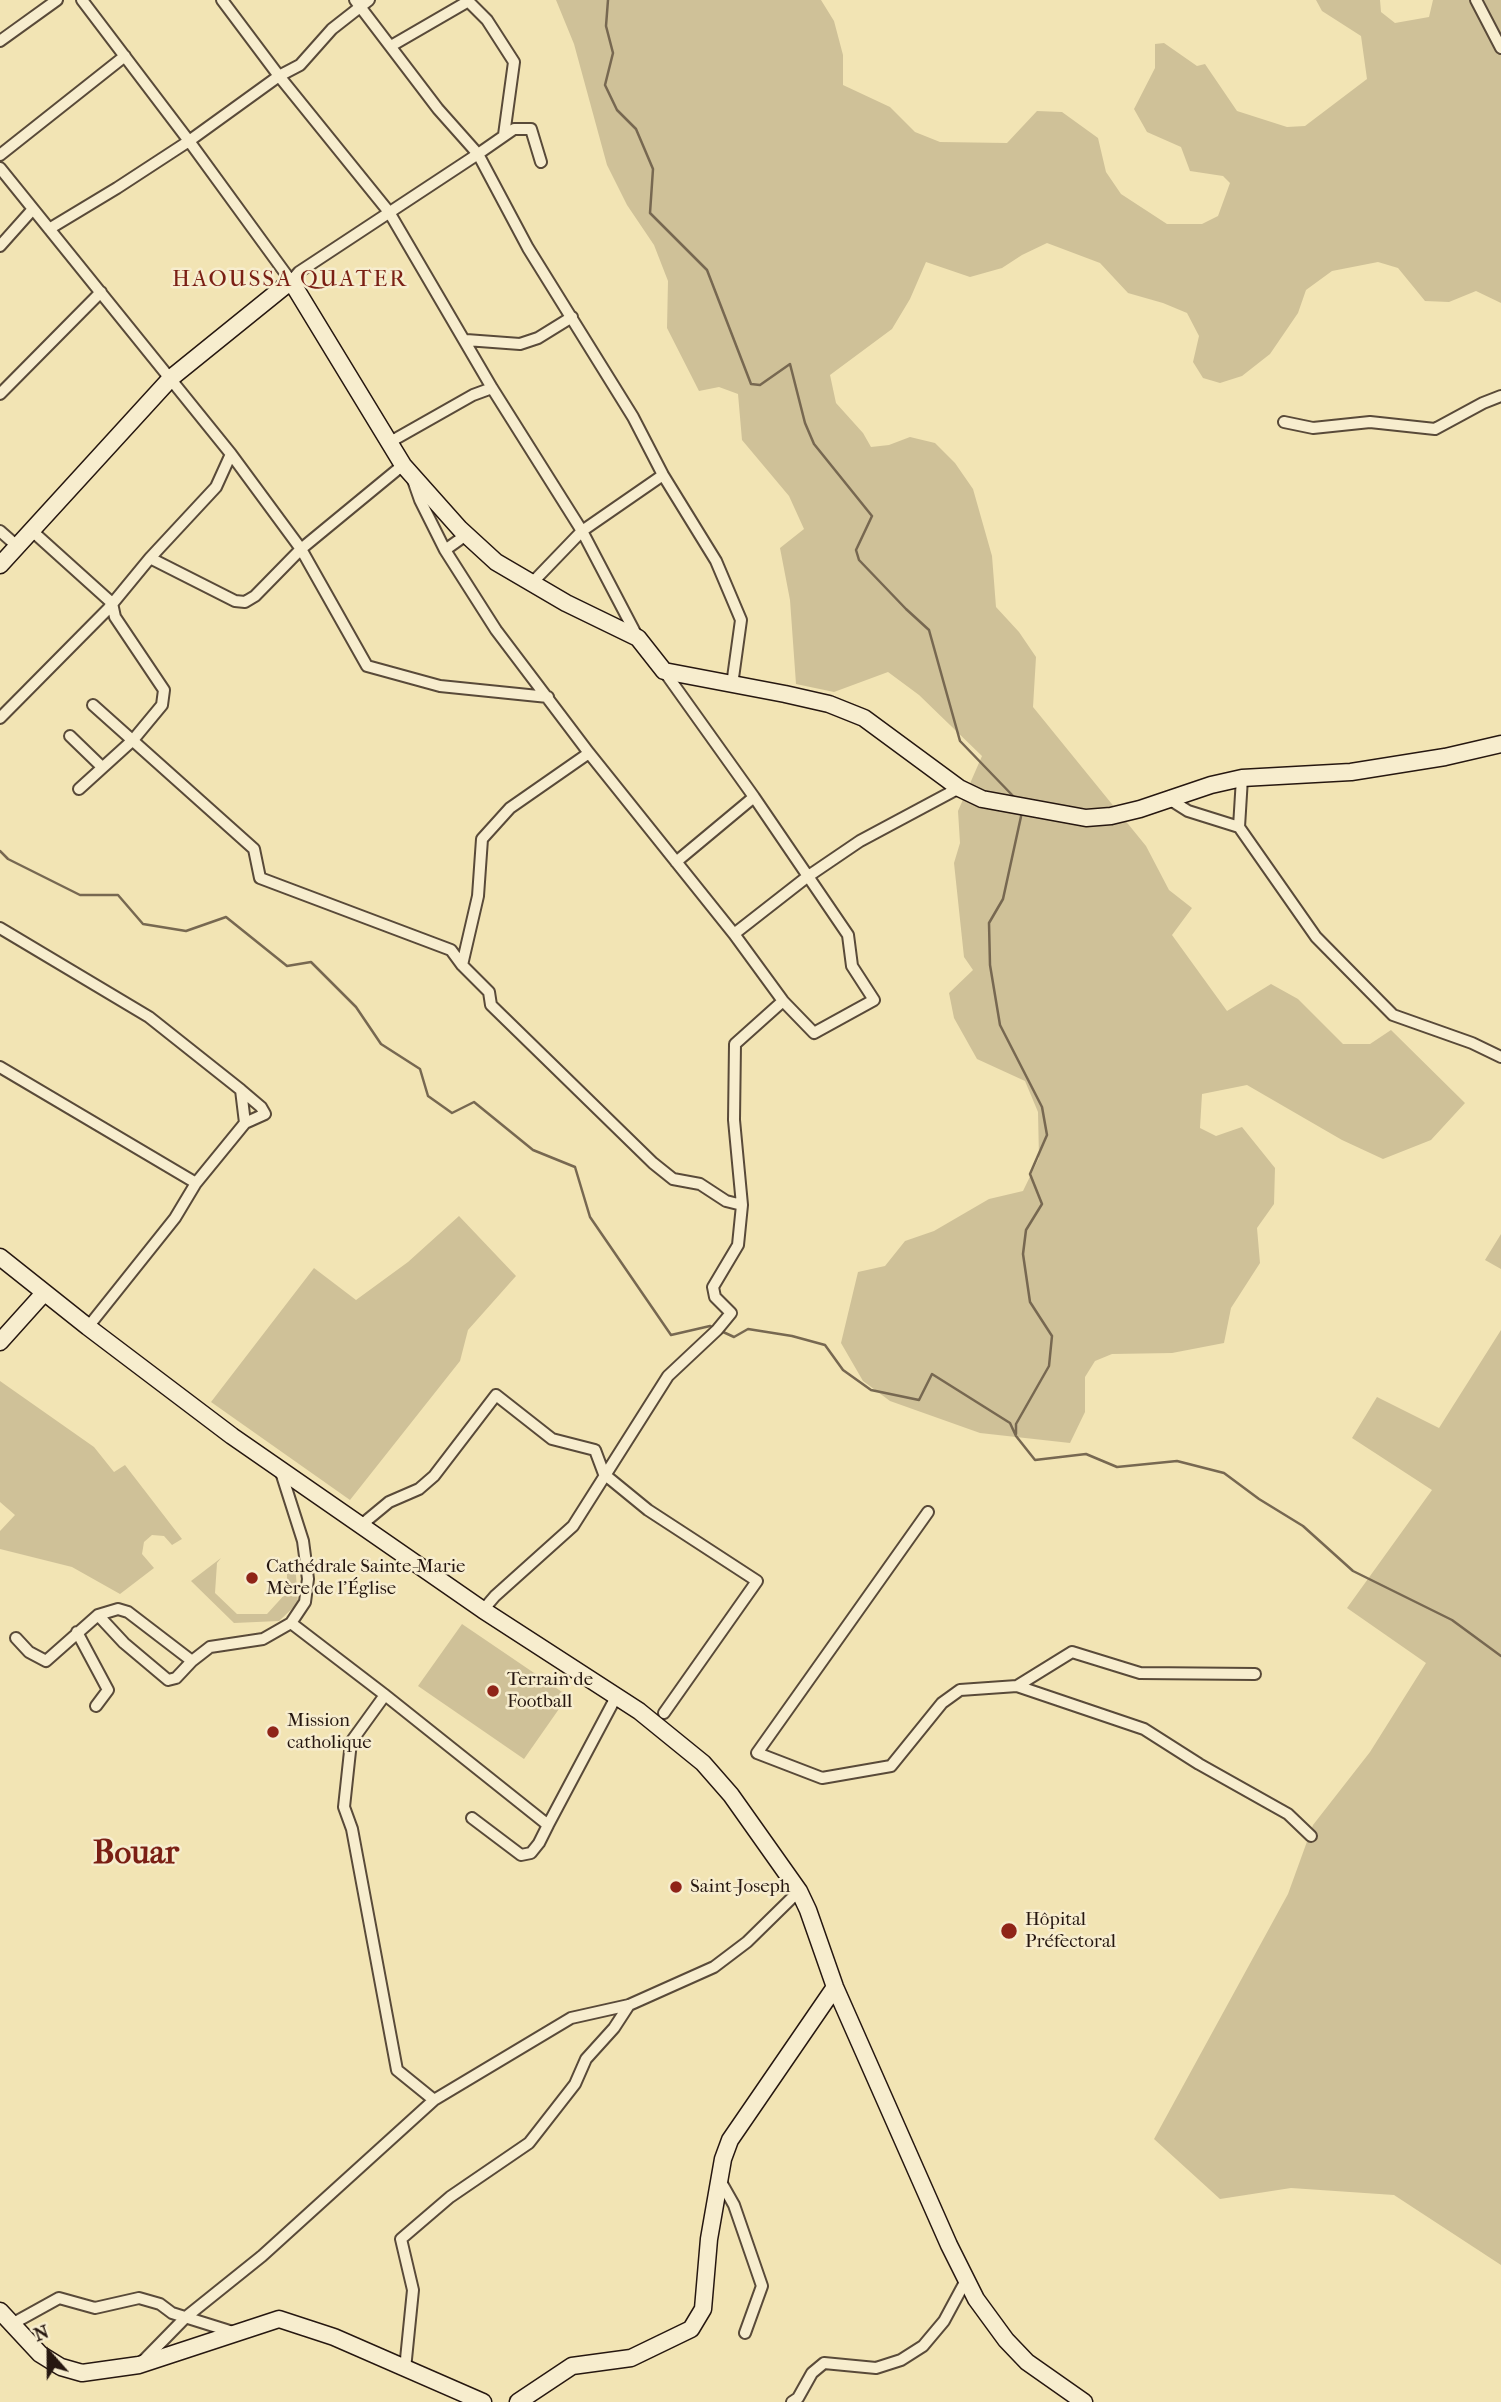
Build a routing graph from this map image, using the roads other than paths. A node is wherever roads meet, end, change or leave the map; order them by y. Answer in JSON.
{"nodes":[{"id":1,"x":57,"y":0,"type":"edge"},
{"id":2,"x":82,"y":0,"type":"edge"},
{"id":3,"x":222,"y":0,"type":"edge"},
{"id":4,"x":1476,"y":0,"type":"edge"},
{"id":5,"x":361,"y":2,"type":"edge"},
{"id":6,"x":0,"y":41,"type":"edge"},
{"id":7,"x":391,"y":46,"type":"junction"},
{"id":8,"x":1501,"y":48,"type":"edge"},
{"id":9,"x":125,"y":56,"type":"junction"},
{"id":10,"x":279,"y":76,"type":"junction"},
{"id":11,"x":504,"y":135,"type":"junction"},
{"id":12,"x":189,"y":141,"type":"junction"},
{"id":13,"x":478,"y":154,"type":"junction"},
{"id":14,"x":0,"y":155,"type":"edge"},
{"id":15,"x":541,"y":162,"type":"dead end"},
{"id":16,"x":0,"y":168,"type":"edge"},
{"id":17,"x":33,"y":209,"type":"junction"},
{"id":18,"x":389,"y":212,"type":"junction"},
{"id":19,"x":49,"y":229,"type":"junction"},
{"id":20,"x":0,"y":246,"type":"edge"},
{"id":21,"x":291,"y":281,"type":"junction"},
{"id":22,"x":101,"y":292,"type":"junction"},
{"id":23,"x":572,"y":317,"type":"junction"},
{"id":24,"x":466,"y":340,"type":"junction"},
{"id":25,"x":171,"y":378,"type":"junction"},
{"id":26,"x":492,"y":388,"type":"junction"},
{"id":27,"x":0,"y":394,"type":"edge"},
{"id":28,"x":1501,"y":396,"type":"edge"},
{"id":29,"x":1284,"y":422,"type":"dead end"},
{"id":30,"x":390,"y":442,"type":"junction"},
{"id":31,"x":231,"y":454,"type":"junction"},
{"id":32,"x":407,"y":471,"type":"junction"},
{"id":33,"x":663,"y":475,"type":"junction"},
{"id":34,"x":31,"y":530,"type":"junction"},
{"id":35,"x":0,"y":531,"type":"edge"},
{"id":36,"x":582,"y":531,"type":"junction"},
{"id":37,"x":466,"y":535,"type":"junction"},
{"id":38,"x":16,"y":546,"type":"junction"},
{"id":39,"x":301,"y":548,"type":"junction"},
{"id":40,"x":445,"y":550,"type":"junction"},
{"id":41,"x":150,"y":558,"type":"junction"},
{"id":42,"x":0,"y":565,"type":"edge"},
{"id":43,"x":531,"y":584,"type":"junction"},
{"id":44,"x":112,"y":603,"type":"junction"},
{"id":45,"x":638,"y":638,"type":"junction"},
{"id":46,"x":664,"y":671,"type":"junction"},
{"id":47,"x":732,"y":685,"type":"junction"},
{"id":48,"x":548,"y":697,"type":"junction"},
{"id":49,"x":93,"y":705,"type":"dead end"},
{"id":50,"x":0,"y":718,"type":"edge"},
{"id":51,"x":70,"y":736,"type":"dead end"},
{"id":52,"x":132,"y":740,"type":"junction"},
{"id":53,"x":1501,"y":744,"type":"edge"},
{"id":54,"x":589,"y":753,"type":"junction"},
{"id":55,"x":102,"y":766,"type":"junction"},
{"id":56,"x":1242,"y":778,"type":"junction"},
{"id":57,"x":960,"y":788,"type":"junction"},
{"id":58,"x":79,"y":789,"type":"dead end"},
{"id":59,"x":754,"y":797,"type":"junction"},
{"id":60,"x":1168,"y":799,"type":"junction"},
{"id":61,"x":1239,"y":827,"type":"junction"},
{"id":62,"x":676,"y":862,"type":"junction"},
{"id":63,"x":807,"y":877,"type":"junction"},
{"id":64,"x":0,"y":928,"type":"edge"},
{"id":65,"x":734,"y":934,"type":"junction"},
{"id":66,"x":462,"y":965,"type":"junction"},
{"id":67,"x":783,"y":1001,"type":"junction"},
{"id":68,"x":1501,"y":1056,"type":"edge"},
{"id":69,"x":0,"y":1067,"type":"edge"},
{"id":70,"x":242,"y":1090,"type":"junction"},
{"id":71,"x":245,"y":1123,"type":"junction"},
{"id":72,"x":195,"y":1183,"type":"junction"},
{"id":73,"x":742,"y":1205,"type":"junction"},
{"id":74,"x":0,"y":1257,"type":"edge"},
{"id":75,"x":44,"y":1293,"type":"junction"},
{"id":76,"x":88,"y":1327,"type":"junction"},
{"id":77,"x":0,"y":1342,"type":"edge"},
{"id":78,"x":279,"y":1468,"type":"junction"},
{"id":79,"x":604,"y":1474,"type":"junction"},
{"id":80,"x":928,"y":1512,"type":"dead end"},
{"id":81,"x":360,"y":1526,"type":"junction"},
{"id":82,"x":483,"y":1610,"type":"junction"},
{"id":83,"x":98,"y":1615,"type":"junction"},
{"id":84,"x":291,"y":1623,"type":"junction"},
{"id":85,"x":76,"y":1632,"type":"junction"},
{"id":86,"x":16,"y":1638,"type":"dead end"},
{"id":87,"x":192,"y":1661,"type":"junction"},
{"id":88,"x":1255,"y":1674,"type":"dead end"},
{"id":89,"x":1017,"y":1686,"type":"junction"},
{"id":90,"x":385,"y":1695,"type":"junction"},
{"id":91,"x":616,"y":1697,"type":"junction"},
{"id":92,"x":96,"y":1706,"type":"dead end"},
{"id":93,"x":664,"y":1713,"type":"dead end"},
{"id":94,"x":472,"y":1818,"type":"dead end"},
{"id":95,"x":548,"y":1825,"type":"junction"},
{"id":96,"x":1311,"y":1836,"type":"dead end"},
{"id":97,"x":799,"y":1891,"type":"junction"},
{"id":98,"x":835,"y":1987,"type":"junction"},
{"id":99,"x":629,"y":2006,"type":"junction"},
{"id":100,"x":434,"y":2100,"type":"junction"},
{"id":101,"x":720,"y":2182,"type":"junction"},
{"id":102,"x":965,"y":2282,"type":"junction"},
{"id":103,"x":0,"y":2311,"type":"edge"},
{"id":104,"x":186,"y":2317,"type":"junction"},
{"id":105,"x":12,"y":2323,"type":"junction"},
{"id":106,"x":236,"y":2333,"type":"junction"},
{"id":107,"x":745,"y":2333,"type":"dead end"},
{"id":108,"x":139,"y":2365,"type":"junction"},
{"id":109,"x":405,"y":2369,"type":"junction"},
{"id":110,"x":483,"y":2402,"type":"edge"},
{"id":111,"x":518,"y":2402,"type":"edge"},
{"id":112,"x":792,"y":2402,"type":"edge"},
{"id":113,"x":1084,"y":2402,"type":"edge"}],
"edges":[{"from":1,"to":6,"type":"street"},
{"from":2,"to":9,"type":"street"},
{"from":3,"to":10,"type":"street"},
{"from":4,"to":8,"type":"street"},
{"from":5,"to":7,"type":"street"},
{"from":5,"to":10,"type":"street"},
{"from":7,"to":11,"type":"street"},
{"from":7,"to":13,"type":"street"},
{"from":9,"to":12,"type":"street"},
{"from":9,"to":14,"type":"street"},
{"from":10,"to":12,"type":"street"},
{"from":10,"to":18,"type":"street"},
{"from":11,"to":13,"type":"street"},
{"from":11,"to":15,"type":"street"},
{"from":12,"to":19,"type":"street"},
{"from":12,"to":21,"type":"street"},
{"from":13,"to":18,"type":"street"},
{"from":13,"to":23,"type":"street"},
{"from":16,"to":17,"type":"street"},
{"from":17,"to":19,"type":"street"},
{"from":17,"to":20,"type":"street"},
{"from":18,"to":21,"type":"street"},
{"from":18,"to":24,"type":"street"},
{"from":19,"to":22,"type":"street"},
{"from":21,"to":25,"type":"street"},
{"from":21,"to":30,"type":"street"},
{"from":22,"to":25,"type":"street"},
{"from":22,"to":27,"type":"street"},
{"from":23,"to":24,"type":"street"},
{"from":23,"to":33,"type":"street"},
{"from":24,"to":26,"type":"street"},
{"from":25,"to":31,"type":"street"},
{"from":25,"to":34,"type":"street"},
{"from":26,"to":30,"type":"street"},
{"from":26,"to":36,"type":"street"},
{"from":28,"to":29,"type":"street"},
{"from":30,"to":32,"type":"street"},
{"from":31,"to":39,"type":"street"},
{"from":31,"to":41,"type":"street"},
{"from":32,"to":37,"type":"street"},
{"from":32,"to":39,"type":"street"},
{"from":32,"to":40,"type":"street"},
{"from":33,"to":36,"type":"street"},
{"from":33,"to":47,"type":"street"},
{"from":34,"to":38,"type":"street"},
{"from":34,"to":44,"type":"street"},
{"from":35,"to":38,"type":"street"},
{"from":36,"to":43,"type":"street"},
{"from":36,"to":45,"type":"street"},
{"from":37,"to":40,"type":"street"},
{"from":37,"to":43,"type":"street"},
{"from":38,"to":42,"type":"street"},
{"from":39,"to":41,"type":"street"},
{"from":39,"to":48,"type":"street"},
{"from":40,"to":48,"type":"street"},
{"from":41,"to":44,"type":"street"},
{"from":43,"to":45,"type":"street"},
{"from":44,"to":50,"type":"street"},
{"from":44,"to":52,"type":"street"},
{"from":45,"to":46,"type":"street"},
{"from":46,"to":47,"type":"street"},
{"from":46,"to":59,"type":"street"},
{"from":47,"to":57,"type":"street"},
{"from":48,"to":54,"type":"street"},
{"from":49,"to":52,"type":"street"},
{"from":51,"to":55,"type":"street"},
{"from":52,"to":55,"type":"street"},
{"from":52,"to":66,"type":"street"},
{"from":53,"to":56,"type":"street"},
{"from":54,"to":62,"type":"street"},
{"from":54,"to":66,"type":"street"},
{"from":55,"to":58,"type":"street"},
{"from":56,"to":60,"type":"street"},
{"from":56,"to":61,"type":"street"},
{"from":57,"to":60,"type":"street"},
{"from":57,"to":63,"type":"street"},
{"from":59,"to":62,"type":"street"},
{"from":59,"to":63,"type":"street"},
{"from":60,"to":61,"type":"street"},
{"from":61,"to":68,"type":"street"},
{"from":62,"to":65,"type":"street"},
{"from":63,"to":65,"type":"street"},
{"from":63,"to":67,"type":"street"},
{"from":64,"to":70,"type":"street"},
{"from":65,"to":67,"type":"street"},
{"from":66,"to":73,"type":"street"},
{"from":67,"to":73,"type":"street"},
{"from":69,"to":72,"type":"street"},
{"from":70,"to":71,"type":"street"},
{"from":70,"to":71,"type":"street"},
{"from":71,"to":72,"type":"street"},
{"from":72,"to":76,"type":"street"},
{"from":73,"to":79,"type":"street"},
{"from":74,"to":75,"type":"street"},
{"from":75,"to":76,"type":"street"},
{"from":75,"to":77,"type":"street"},
{"from":76,"to":78,"type":"street"},
{"from":78,"to":81,"type":"street"},
{"from":78,"to":84,"type":"street"},
{"from":79,"to":81,"type":"street"},
{"from":79,"to":82,"type":"street"},
{"from":79,"to":93,"type":"street"},
{"from":80,"to":89,"type":"street"},
{"from":81,"to":82,"type":"street"},
{"from":82,"to":91,"type":"street"},
{"from":83,"to":85,"type":"street"},
{"from":83,"to":87,"type":"street"},
{"from":83,"to":87,"type":"street"},
{"from":84,"to":87,"type":"street"},
{"from":84,"to":90,"type":"street"},
{"from":85,"to":86,"type":"street"},
{"from":85,"to":92,"type":"street"},
{"from":88,"to":89,"type":"street"},
{"from":89,"to":96,"type":"street"},
{"from":90,"to":95,"type":"street"},
{"from":90,"to":100,"type":"street"},
{"from":91,"to":95,"type":"street"},
{"from":91,"to":97,"type":"street"},
{"from":94,"to":95,"type":"street"},
{"from":97,"to":98,"type":"street"},
{"from":97,"to":99,"type":"street"},
{"from":98,"to":101,"type":"street"},
{"from":98,"to":102,"type":"street"},
{"from":99,"to":100,"type":"street"},
{"from":99,"to":109,"type":"street"},
{"from":100,"to":104,"type":"street"},
{"from":101,"to":107,"type":"street"},
{"from":101,"to":111,"type":"street"},
{"from":102,"to":112,"type":"street"},
{"from":102,"to":113,"type":"street"},
{"from":103,"to":105,"type":"street"},
{"from":104,"to":105,"type":"street"},
{"from":104,"to":106,"type":"street"},
{"from":104,"to":108,"type":"street"},
{"from":105,"to":108,"type":"street"},
{"from":106,"to":108,"type":"street"},
{"from":106,"to":109,"type":"street"},
{"from":109,"to":110,"type":"street"}]}
